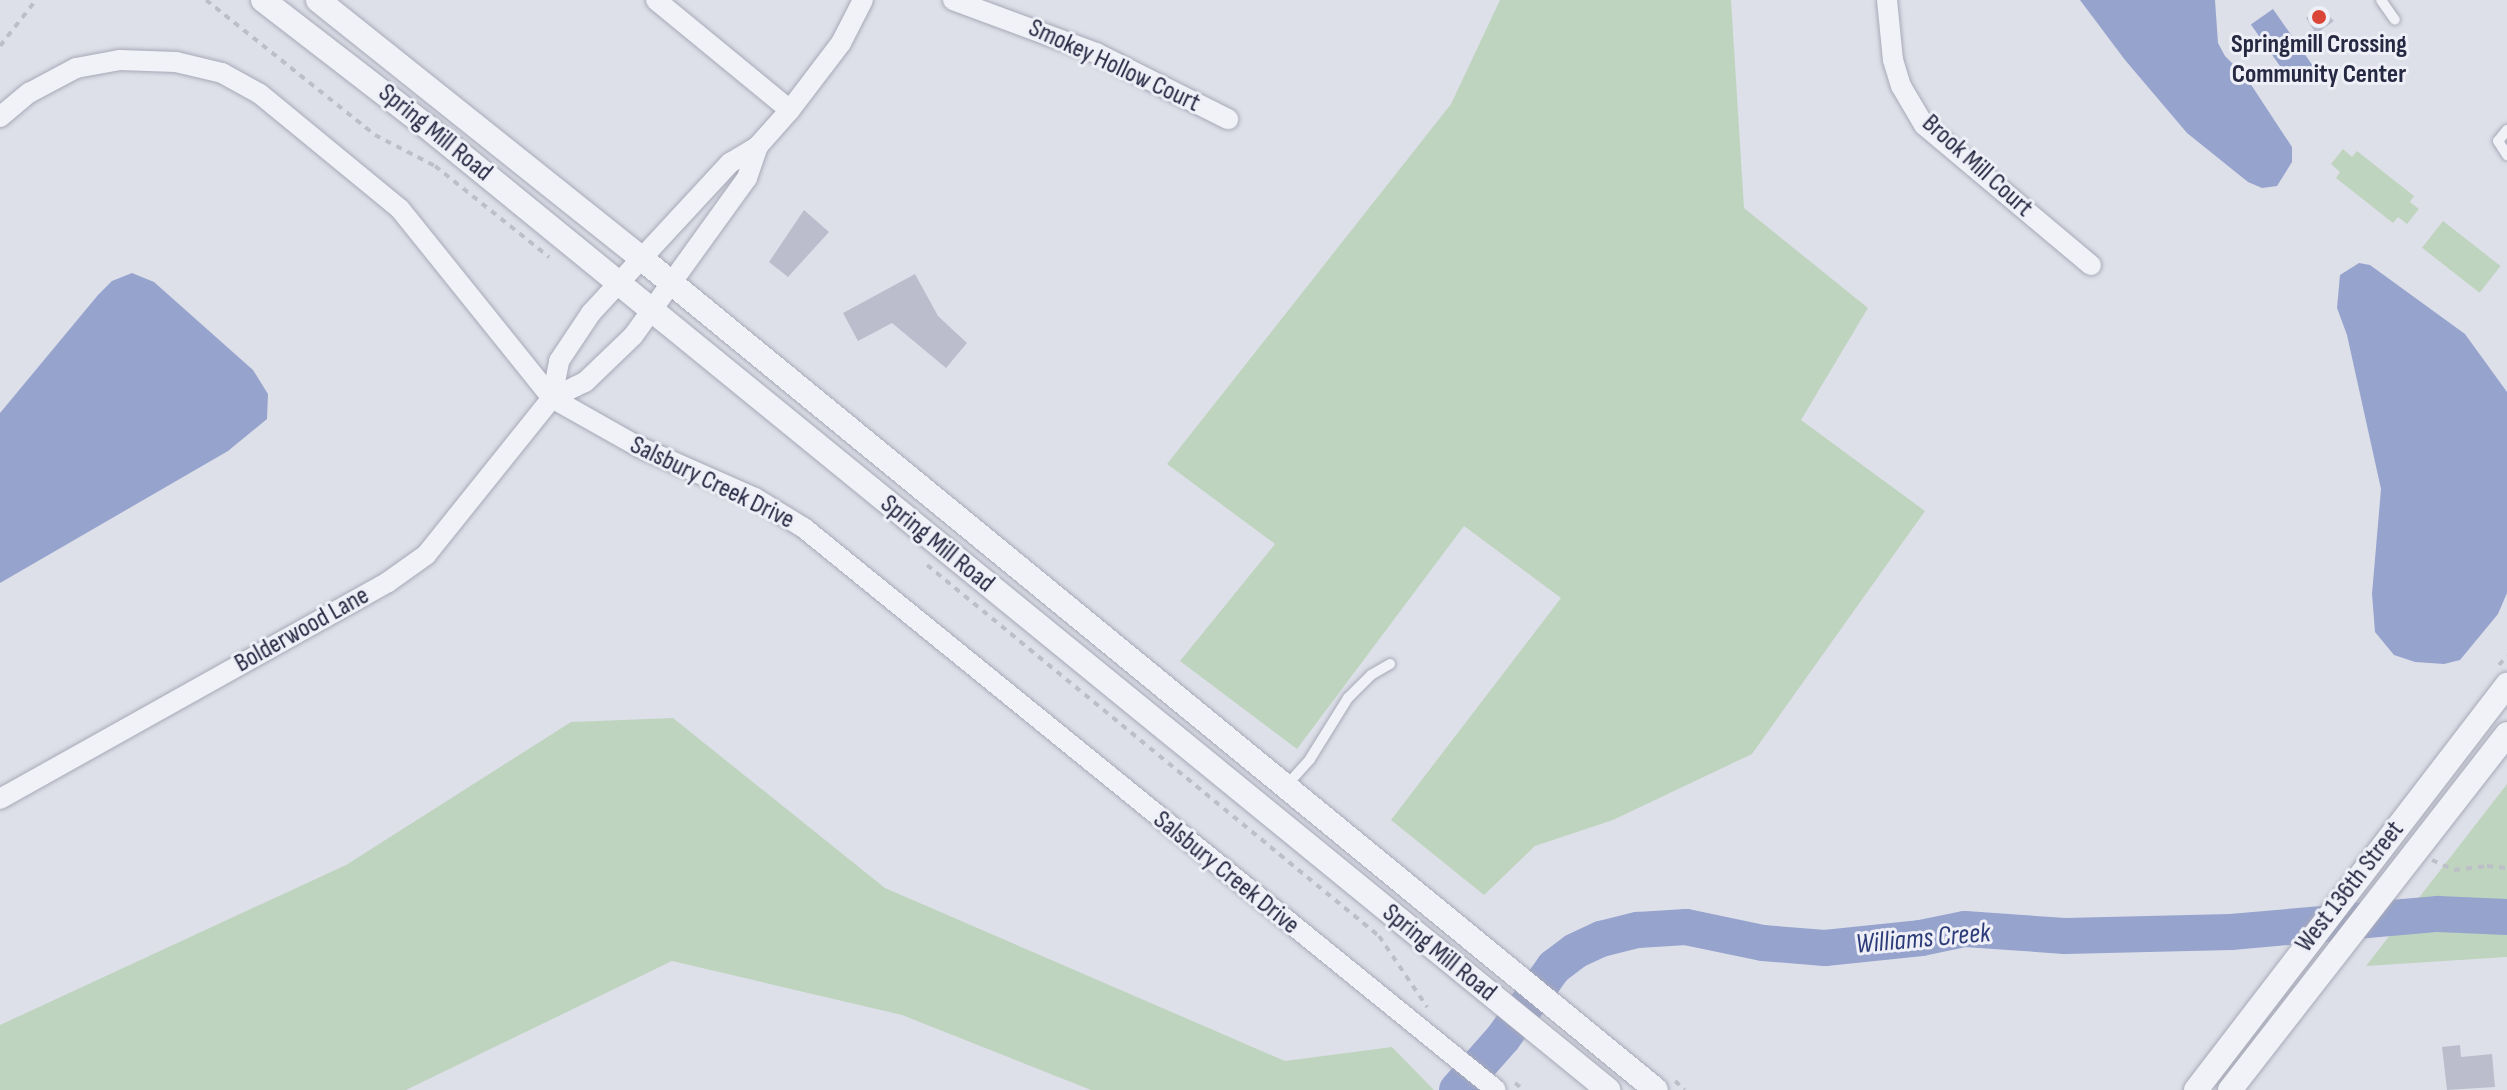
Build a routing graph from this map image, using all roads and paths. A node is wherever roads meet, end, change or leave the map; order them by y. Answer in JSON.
{"nodes":[{"id":1,"x":36,"y":0,"type":"edge"},
{"id":2,"x":206,"y":0,"type":"edge"},
{"id":3,"x":263,"y":0,"type":"edge"},
{"id":4,"x":318,"y":0,"type":"edge"},
{"id":5,"x":656,"y":0,"type":"edge"},
{"id":6,"x":863,"y":0,"type":"edge"},
{"id":7,"x":953,"y":0,"type":"edge"},
{"id":8,"x":1887,"y":0,"type":"edge"},
{"id":9,"x":2381,"y":0,"type":"edge"},
{"id":10,"x":2395,"y":20,"type":"dead end"},
{"id":11,"x":0,"y":46,"type":"edge"},
{"id":12,"x":790,"y":110,"type":"junction"},
{"id":13,"x":0,"y":117,"type":"edge"},
{"id":14,"x":1228,"y":119,"type":"dead end"},
{"id":15,"x":2507,"y":130,"type":"edge"},
{"id":16,"x":758,"y":146,"type":"junction"},
{"id":17,"x":2507,"y":155,"type":"edge"},
{"id":18,"x":558,"y":263,"type":"dead end"},
{"id":19,"x":2091,"y":265,"type":"dead end"},
{"id":20,"x":630,"y":270,"type":"junction"},
{"id":21,"x":662,"y":298,"type":"junction"},
{"id":22,"x":552,"y":398,"type":"junction"},
{"id":23,"x":924,"y":561,"type":"dead end"},
{"id":24,"x":1390,"y":664,"type":"dead end"},
{"id":25,"x":2507,"y":685,"type":"edge"},
{"id":26,"x":2507,"y":734,"type":"edge"},
{"id":27,"x":1284,"y":788,"type":"junction"},
{"id":28,"x":0,"y":799,"type":"edge"},
{"id":29,"x":2430,"y":858,"type":"dead end"},
{"id":30,"x":2507,"y":868,"type":"edge"},
{"id":31,"x":1431,"y":1011,"type":"dead end"},
{"id":32,"x":1489,"y":1084,"type":"edge"},
{"id":33,"x":1608,"y":1090,"type":"edge"},
{"id":34,"x":1656,"y":1090,"type":"edge"},
{"id":35,"x":2196,"y":1090,"type":"edge"},
{"id":36,"x":2230,"y":1090,"type":"edge"}],
"edges":[{"from":1,"to":11,"type":"path"},
{"from":2,"to":18,"type":"path"},
{"from":3,"to":20,"type":"street","name":"Spring Mill Road"},
{"from":4,"to":20,"type":"street","name":"Spring Mill Road"},
{"from":5,"to":12,"type":"street"},
{"from":6,"to":12,"type":"street"},
{"from":7,"to":14,"type":"street","name":"Smokey Hollow Court"},
{"from":8,"to":19,"type":"street","name":"Brook Mill Court"},
{"from":9,"to":10,"type":"lane"},
{"from":12,"to":16,"type":"street"},
{"from":13,"to":22,"type":"street","name":"Salsbury Creek Drive"},
{"from":15,"to":17,"type":"lane"},
{"from":16,"to":20,"type":"street","name":"Bolderwood Lane"},
{"from":16,"to":21,"type":"street","name":"Bolderwood Lane"},
{"from":20,"to":21,"type":"street","name":"Spring Mill Road"},
{"from":20,"to":21,"type":"street","name":"Spring Mill Road"},
{"from":20,"to":22,"type":"street","name":"Bolderwood Lane"},
{"from":21,"to":22,"type":"street","name":"Bolderwood Lane"},
{"from":21,"to":27,"type":"street","name":"Spring Mill Road"},
{"from":21,"to":33,"type":"street","name":"Spring Mill Road"},
{"from":22,"to":28,"type":"street","name":"Bolderwood Lane"},
{"from":22,"to":32,"type":"street","name":"Salsbury Creek Drive"},
{"from":23,"to":31,"type":"path"},
{"from":24,"to":27,"type":"lane"},
{"from":25,"to":35,"type":"street","name":"West 136th Street"},
{"from":26,"to":36,"type":"street","name":"West 136th Street"},
{"from":27,"to":34,"type":"street","name":"Spring Mill Road"},
{"from":29,"to":30,"type":"path"}]}
